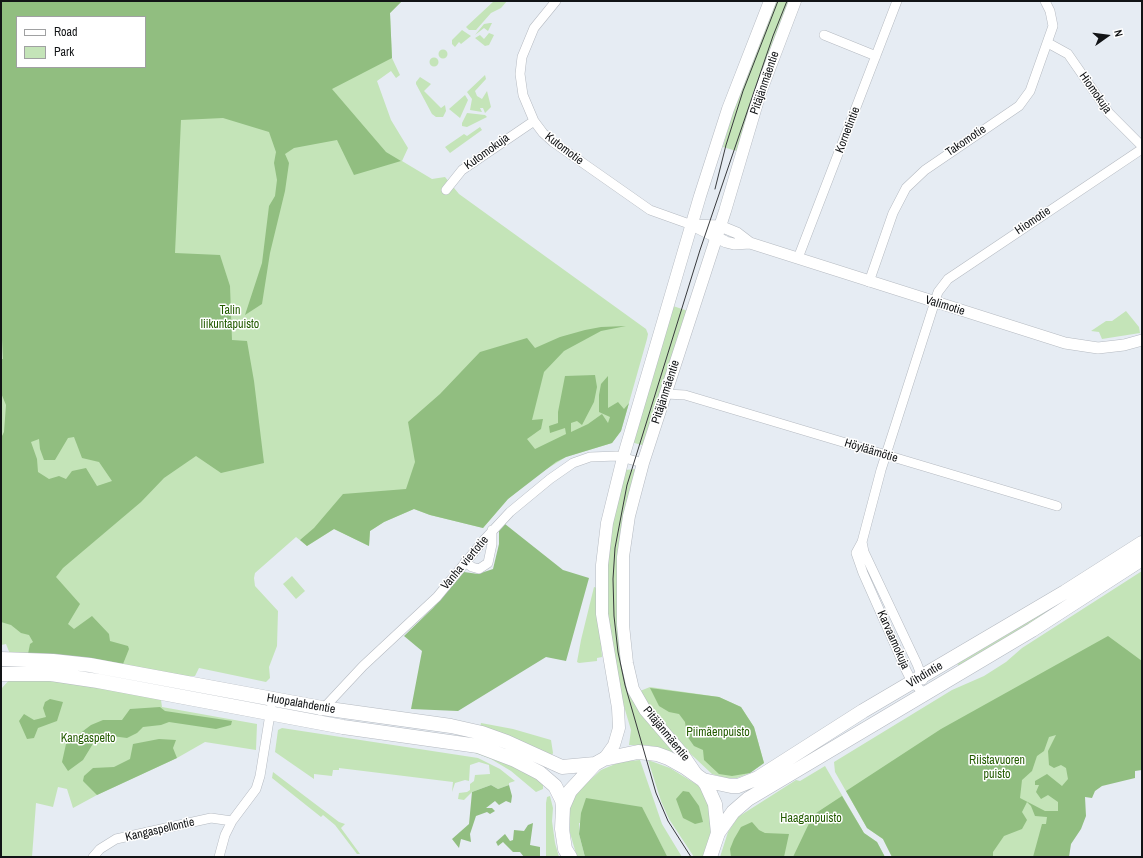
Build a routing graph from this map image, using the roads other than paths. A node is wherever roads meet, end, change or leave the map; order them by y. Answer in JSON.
{"nodes":[{"id":1,"x":556,"y":1,"type":"edge"},
{"id":2,"x":770,"y":1,"type":"edge"},
{"id":3,"x":795,"y":1,"type":"edge"},
{"id":4,"x":897,"y":1,"type":"edge"},
{"id":5,"x":1045,"y":1,"type":"edge"},
{"id":6,"x":824,"y":35,"type":"dead end"},
{"id":7,"x":1048,"y":43,"type":"junction"},
{"id":8,"x":876,"y":56,"type":"junction"},
{"id":9,"x":534,"y":121,"type":"junction"},
{"id":10,"x":1142,"y":148,"type":"edge"},
{"id":11,"x":446,"y":190,"type":"dead end"},
{"id":12,"x":692,"y":225,"type":"junction"},
{"id":13,"x":720,"y":226,"type":"junction"},
{"id":14,"x":716,"y":238,"type":"junction"},
{"id":15,"x":750,"y":242,"type":"junction"},
{"id":16,"x":798,"y":258,"type":"junction"},
{"id":17,"x":869,"y":282,"type":"junction"},
{"id":18,"x":935,"y":302,"type":"junction"},
{"id":19,"x":1142,"y":340,"type":"edge"},
{"id":20,"x":667,"y":389,"type":"junction"},
{"id":21,"x":886,"y":456,"type":"junction"},
{"id":22,"x":623,"y":458,"type":"junction"},
{"id":23,"x":643,"y":463,"type":"junction"},
{"id":24,"x":1057,"y":506,"type":"dead end"},
{"id":25,"x":492,"y":530,"type":"junction"},
{"id":26,"x":862,"y":542,"type":"junction"},
{"id":27,"x":1142,"y":542,"type":"edge"},
{"id":28,"x":1142,"y":559,"type":"edge"},
{"id":29,"x":465,"y":562,"type":"junction"},
{"id":30,"x":1,"y":659,"type":"edge"},
{"id":31,"x":1,"y":674,"type":"edge"},
{"id":32,"x":917,"y":679,"type":"junction"},
{"id":33,"x":924,"y":693,"type":"junction"},
{"id":34,"x":273,"y":699,"type":"junction"},
{"id":35,"x":322,"y":708,"type":"junction"},
{"id":36,"x":270,"y":714,"type":"junction"},
{"id":37,"x":316,"y":722,"type":"junction"},
{"id":38,"x":599,"y":762,"type":"junction"},
{"id":39,"x":700,"y":778,"type":"junction"},
{"id":40,"x":563,"y":807,"type":"junction"},
{"id":41,"x":232,"y":821,"type":"junction"},
{"id":42,"x":718,"y":833,"type":"junction"},
{"id":43,"x":567,"y":854,"type":"edge"},
{"id":44,"x":93,"y":857,"type":"edge"},
{"id":45,"x":219,"y":857,"type":"edge"},
{"id":46,"x":710,"y":857,"type":"edge"}],
"edges":[{"from":1,"to":9,"type":"street","name":"Kutomotie"},
{"from":2,"to":12,"type":"main road","name":"Pitäjänmäentie"},
{"from":3,"to":13,"type":"main road","name":"Pitäjänmäentie"},
{"from":4,"to":8,"type":"street","name":"Kornetintie"},
{"from":5,"to":7,"type":"street","name":"Takomotie"},
{"from":6,"to":8,"type":"street"},
{"from":7,"to":10,"type":"street","name":"Hiomokuja"},
{"from":7,"to":17,"type":"street","name":"Takomotie"},
{"from":8,"to":16,"type":"street","name":"Kornetintie"},
{"from":9,"to":11,"type":"street","name":"Kutomokuja"},
{"from":9,"to":12,"type":"street","name":"Kutomotie"},
{"from":10,"to":18,"type":"street","name":"Hiomotie"},
{"from":12,"to":13,"type":"street","name":"Valimotie"},
{"from":12,"to":14,"type":"street","name":"Valimotie"},
{"from":12,"to":22,"type":"main road","name":"Pitäjänmäentie"},
{"from":13,"to":14,"type":"main road","name":"Pitäjänmäentie"},
{"from":13,"to":15,"type":"street","name":"Valimotie"},
{"from":14,"to":15,"type":"street","name":"Valimotie"},
{"from":14,"to":20,"type":"main road","name":"Pitäjänmäentie"},
{"from":15,"to":16,"type":"street","name":"Valimotie"},
{"from":16,"to":17,"type":"street","name":"Valimotie"},
{"from":17,"to":18,"type":"street","name":"Valimotie"},
{"from":18,"to":19,"type":"street","name":"Valimotie"},
{"from":18,"to":21,"type":"street","name":"Karvaamokuja"},
{"from":20,"to":21,"type":"street","name":"Höyläämötie"},
{"from":20,"to":23,"type":"main road","name":"Pitäjänmäentie"},
{"from":21,"to":24,"type":"street","name":"Höyläämötie"},
{"from":21,"to":26,"type":"street","name":"Karvaamokuja"},
{"from":22,"to":23,"type":"street","name":"Vanha viertotie"},
{"from":22,"to":25,"type":"street","name":"Vanha viertotie"},
{"from":22,"to":38,"type":"main road","name":"Pitäjänmäentie"},
{"from":23,"to":39,"type":"main road","name":"Pitäjänmäentie"},
{"from":25,"to":29,"type":"street","name":"Vanha viertotie"},
{"from":25,"to":29,"type":"street"},
{"from":26,"to":32,"type":"street","name":"Karvaamokuja"},
{"from":26,"to":32,"type":"street","name":"Karvaamokuja"},
{"from":27,"to":32,"type":"main road","name":"Vihdintie"},
{"from":28,"to":33,"type":"main road","name":"Vihdintie"},
{"from":29,"to":35,"type":"street","name":"Vanha viertotie"},
{"from":30,"to":34,"type":"main road","name":"Huopalahdentie"},
{"from":31,"to":36,"type":"main road","name":"Huopalahdentie"},
{"from":32,"to":33,"type":"street","name":"Karvaamokuja"},
{"from":32,"to":39,"type":"main road","name":"Vihdintie"},
{"from":33,"to":42,"type":"main road","name":"Vihdintie"},
{"from":34,"to":35,"type":"main road","name":"Huopalahdentie"},
{"from":34,"to":36,"type":"street"},
{"from":35,"to":37,"type":"street","name":"Vanha viertotie"},
{"from":35,"to":38,"type":"main road","name":"Huopalahdentie"},
{"from":36,"to":37,"type":"main road","name":"Huopalahdentie"},
{"from":36,"to":41,"type":"street"},
{"from":37,"to":40,"type":"main road","name":"Huopalahdentie"},
{"from":38,"to":39,"type":"main road","name":"Huopalahdentie"},
{"from":38,"to":40,"type":"main road"},
{"from":39,"to":42,"type":"main road"},
{"from":40,"to":43,"type":"main road"},
{"from":41,"to":44,"type":"street","name":"Kangaspellontie"},
{"from":41,"to":45,"type":"street"},
{"from":42,"to":46,"type":"main road"}]}
